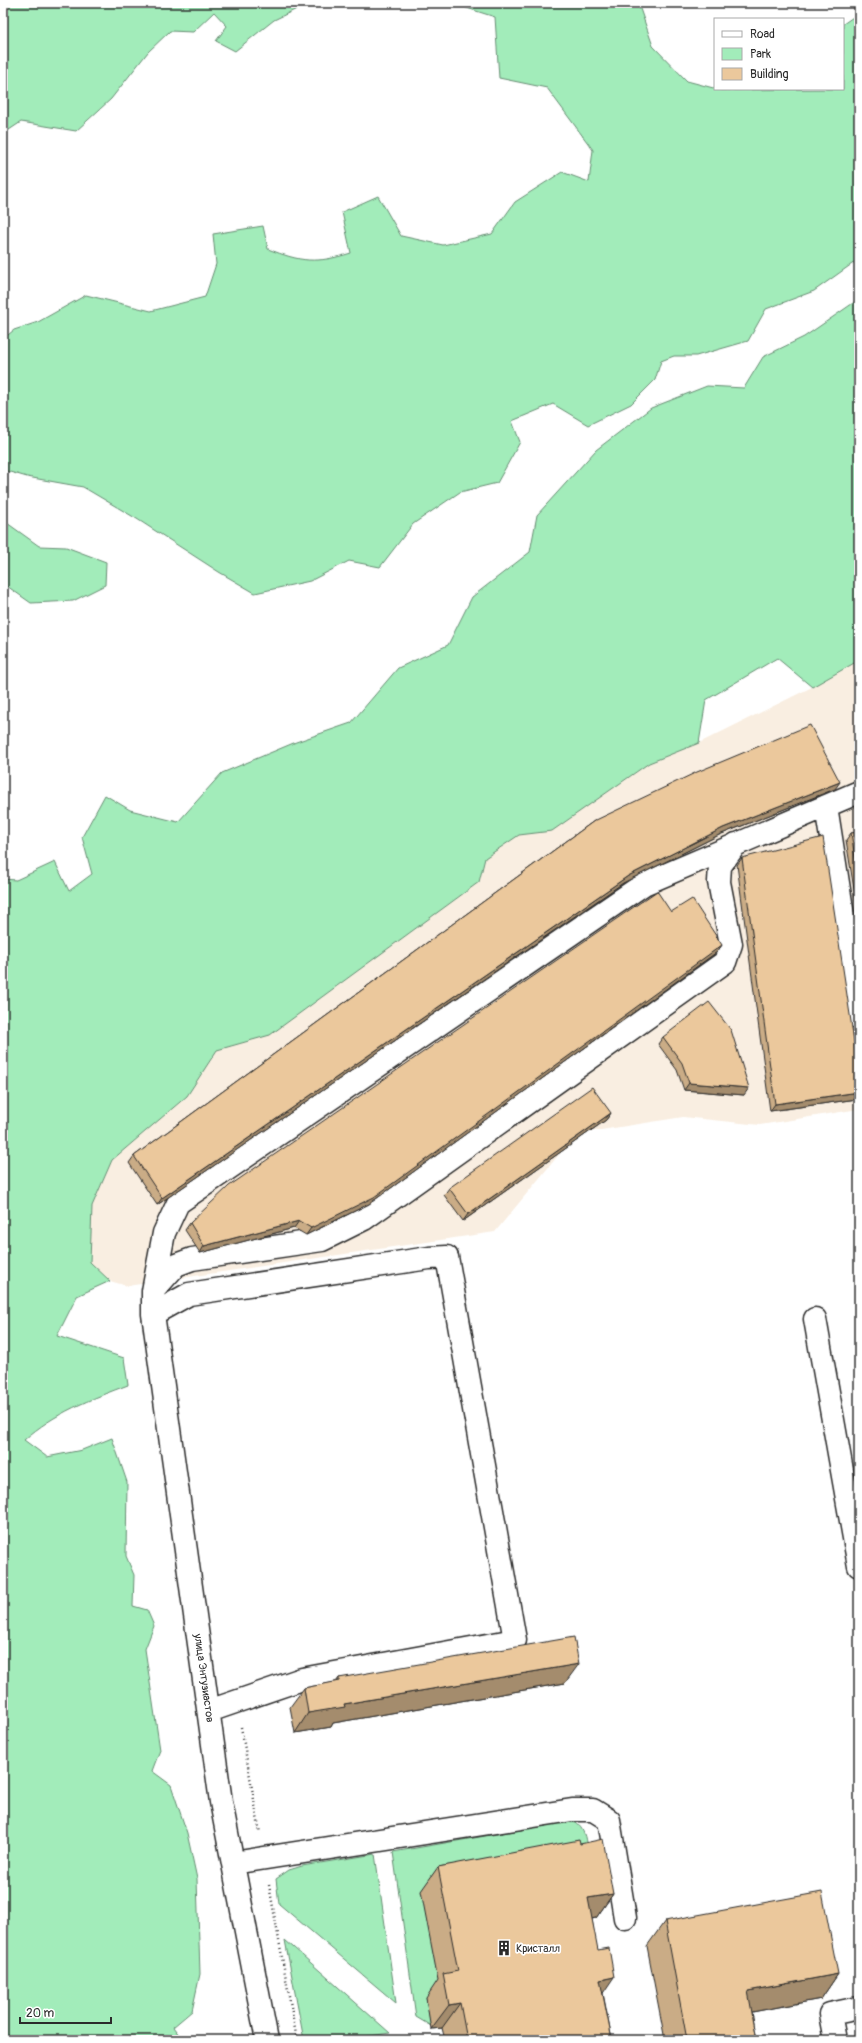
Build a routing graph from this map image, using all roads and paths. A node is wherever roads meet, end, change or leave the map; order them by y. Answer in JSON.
{"nodes":[{"id":1,"x":859,"y":792,"type":"edge"},
{"id":2,"x":826,"y":806,"type":"junction"},
{"id":3,"x":736,"y":844,"type":"junction"},
{"id":4,"x":859,"y":1018,"type":"edge"},
{"id":5,"x":153,"y":1291,"type":"junction"},
{"id":6,"x":153,"y":1314,"type":"junction"},
{"id":7,"x":815,"y":1319,"type":"dead end"},
{"id":8,"x":859,"y":1566,"type":"edge"},
{"id":9,"x":237,"y":1702,"type":"junction"},
{"id":10,"x":209,"y":1711,"type":"junction"},
{"id":11,"x":264,"y":1858,"type":"junction"},
{"id":12,"x":233,"y":1863,"type":"junction"},
{"id":13,"x":625,"y":1918,"type":"dead end"},
{"id":14,"x":859,"y":2008,"type":"edge"},
{"id":15,"x":268,"y":2040,"type":"edge"},
{"id":16,"x":297,"y":2040,"type":"edge"},
{"id":17,"x":835,"y":2040,"type":"edge"}],
"edges":[{"from":1,"to":2,"type":"lane","name":"улица Энтузиастов"},
{"from":2,"to":3,"type":"lane","name":"улица Энтузиастов"},
{"from":2,"to":4,"type":"lane"},
{"from":3,"to":5,"type":"lane","name":"улица Энтузиастов"},
{"from":3,"to":5,"type":"lane"},
{"from":5,"to":6,"type":"lane","name":"улица Энтузиастов"},
{"from":6,"to":9,"type":"lane"},
{"from":6,"to":10,"type":"lane","name":"улица Энтузиастов"},
{"from":7,"to":8,"type":"lane"},
{"from":9,"to":10,"type":"lane"},
{"from":9,"to":11,"type":"path"},
{"from":10,"to":12,"type":"lane","name":"улица Энтузиастов"},
{"from":11,"to":12,"type":"lane"},
{"from":11,"to":13,"type":"lane"},
{"from":11,"to":16,"type":"path"},
{"from":12,"to":15,"type":"lane","name":"улица Энтузиастов"},
{"from":14,"to":17,"type":"lane"}]}
